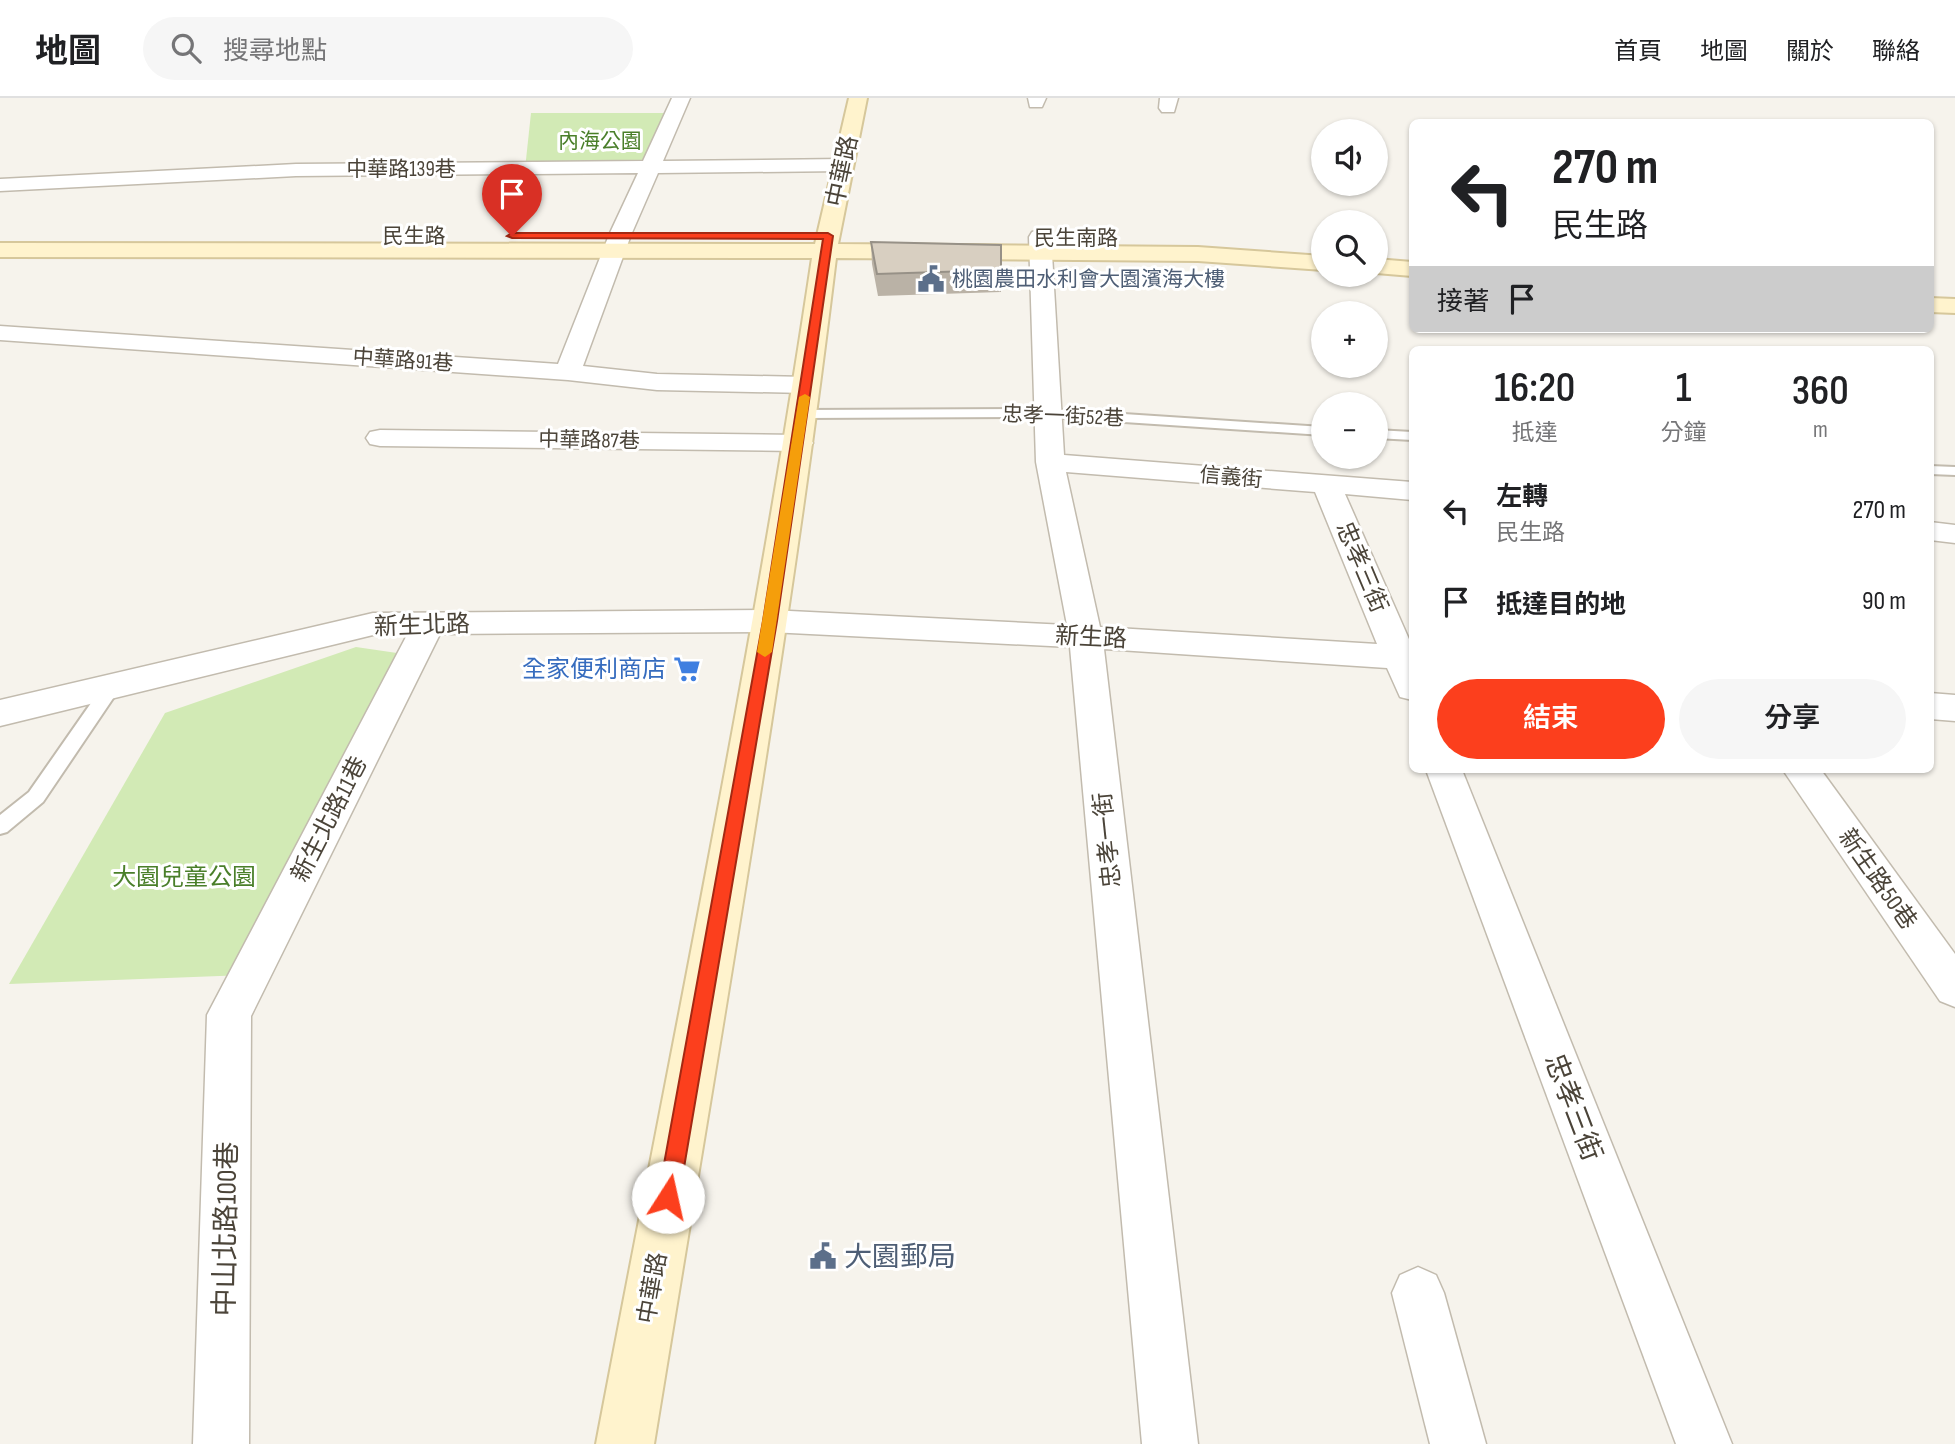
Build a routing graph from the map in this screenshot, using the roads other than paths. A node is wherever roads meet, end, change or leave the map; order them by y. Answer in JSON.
{"nodes":[{"id":1,"x":681,"y":98,"type":"edge"},
{"id":2,"x":858,"y":98,"type":"edge"},
{"id":3,"x":844,"y":165,"type":"junction"},
{"id":4,"x":649,"y":168,"type":"junction"},
{"id":5,"x":0,"y":186,"type":"edge"},
{"id":6,"x":0,"y":236,"type":"edge"},
{"id":7,"x":618,"y":242,"type":"junction"},
{"id":8,"x":827,"y":244,"type":"junction"},
{"id":9,"x":1040,"y":245,"type":"junction"},
{"id":10,"x":1311,"y":247,"type":"edge"},
{"id":11,"x":0,"y":250,"type":"edge"},
{"id":12,"x":1388,"y":252,"type":"edge"},
{"id":13,"x":1409,"y":253,"type":"edge"},
{"id":14,"x":1311,"y":262,"type":"edge"},
{"id":15,"x":1388,"y":267,"type":"edge"},
{"id":16,"x":1409,"y":269,"type":"edge"},
{"id":17,"x":1934,"y":288,"type":"edge"},
{"id":18,"x":1955,"y":289,"type":"edge"},
{"id":19,"x":1934,"y":305,"type":"edge"},
{"id":20,"x":1955,"y":306,"type":"edge"},
{"id":21,"x":0,"y":332,"type":"edge"},
{"id":22,"x":568,"y":372,"type":"junction"},
{"id":23,"x":1048,"y":413,"type":"junction"},
{"id":24,"x":803,"y":414,"type":"junction"},
{"id":25,"x":1311,"y":430,"type":"edge"},
{"id":26,"x":1388,"y":435,"type":"edge"},
{"id":27,"x":1409,"y":436,"type":"edge"},
{"id":28,"x":380,"y":438,"type":"dead end"},
{"id":29,"x":1050,"y":462,"type":"junction"},
{"id":30,"x":1934,"y":470,"type":"edge"},
{"id":31,"x":1954,"y":473,"type":"edge"},
{"id":32,"x":1327,"y":485,"type":"junction"},
{"id":33,"x":1409,"y":491,"type":"edge"},
{"id":34,"x":1934,"y":531,"type":"edge"},
{"id":35,"x":1955,"y":534,"type":"edge"},
{"id":36,"x":770,"y":621,"type":"junction"},
{"id":37,"x":429,"y":624,"type":"junction"},
{"id":38,"x":1086,"y":636,"type":"junction"},
{"id":39,"x":1406,"y":657,"type":"edge"},
{"id":40,"x":111,"y":688,"type":"junction"},
{"id":41,"x":1934,"y":706,"type":"edge"},
{"id":42,"x":1955,"y":708,"type":"edge"},
{"id":43,"x":0,"y":713,"type":"edge"},
{"id":44,"x":1445,"y":773,"type":"edge"},
{"id":45,"x":1803,"y":773,"type":"edge"},
{"id":46,"x":0,"y":826,"type":"edge"},
{"id":47,"x":1955,"y":988,"type":"edge"},
{"id":48,"x":229,"y":1015,"type":"joint"},
{"id":49,"x":1418,"y":1293,"type":"dead end"},
{"id":50,"x":221,"y":1444,"type":"edge"},
{"id":51,"x":625,"y":1444,"type":"edge"},
{"id":52,"x":1170,"y":1444,"type":"edge"},
{"id":53,"x":1458,"y":1444,"type":"edge"},
{"id":54,"x":1704,"y":1444,"type":"edge"}],
"edges":[{"from":1,"to":4,"type":"street"},
{"from":2,"to":3,"type":"main road","name":"中華路"},
{"from":3,"to":4,"type":"street","name":"中華路139巷"},
{"from":3,"to":8,"type":"main road","name":"中華路"},
{"from":4,"to":5,"type":"street","name":"中華路139巷"},
{"from":4,"to":7,"type":"street"},
{"from":6,"to":7,"type":"main road","name":"民生路"},
{"from":7,"to":8,"type":"main road","name":"民生路"},
{"from":7,"to":11,"type":"main road","name":"民生路"},
{"from":7,"to":22,"type":"street"},
{"from":8,"to":9,"type":"main road","name":"民生南路"},
{"from":8,"to":24,"type":"main road","name":"中華路"},
{"from":9,"to":10,"type":"main road","name":"民生南路"},
{"from":9,"to":14,"type":"main road","name":"民生南路"},
{"from":9,"to":23,"type":"street","name":"忠孝一街"},
{"from":12,"to":13,"type":"main road"},
{"from":15,"to":16,"type":"main road"},
{"from":17,"to":18,"type":"main road"},
{"from":19,"to":20,"type":"main road"},
{"from":21,"to":22,"type":"street","name":"中華路91巷"},
{"from":22,"to":24,"type":"street","name":"中華路91巷"},
{"from":23,"to":24,"type":"lane","name":"忠孝一街52巷"},
{"from":23,"to":25,"type":"lane","name":"忠孝一街52巷"},
{"from":23,"to":29,"type":"street","name":"忠孝一街"},
{"from":24,"to":28,"type":"street","name":"中華路87巷"},
{"from":24,"to":36,"type":"main road","name":"中華路"},
{"from":26,"to":27,"type":"lane"},
{"from":29,"to":32,"type":"street","name":"信義街"},
{"from":29,"to":38,"type":"street","name":"忠孝一街"},
{"from":30,"to":31,"type":"lane"},
{"from":32,"to":33,"type":"street","name":"信義街"},
{"from":32,"to":39,"type":"street","name":"忠孝三街"},
{"from":34,"to":35,"type":"street"},
{"from":36,"to":37,"type":"street","name":"新生北路"},
{"from":36,"to":38,"type":"street","name":"新生路"},
{"from":36,"to":51,"type":"main road","name":"中華路"},
{"from":37,"to":40,"type":"street","name":"新生北路"},
{"from":37,"to":48,"type":"street","name":"新生北路11巷"},
{"from":38,"to":39,"type":"street","name":"新生路"},
{"from":38,"to":52,"type":"street","name":"忠孝一街"},
{"from":40,"to":43,"type":"street","name":"新生北路"},
{"from":40,"to":46,"type":"lane"},
{"from":41,"to":42,"type":"street"},
{"from":44,"to":54,"type":"street","name":"忠孝三街"},
{"from":45,"to":47,"type":"street","name":"新生路50巷"},
{"from":48,"to":50,"type":"street","name":"中山北路100巷"},
{"from":49,"to":53,"type":"street"}]}
